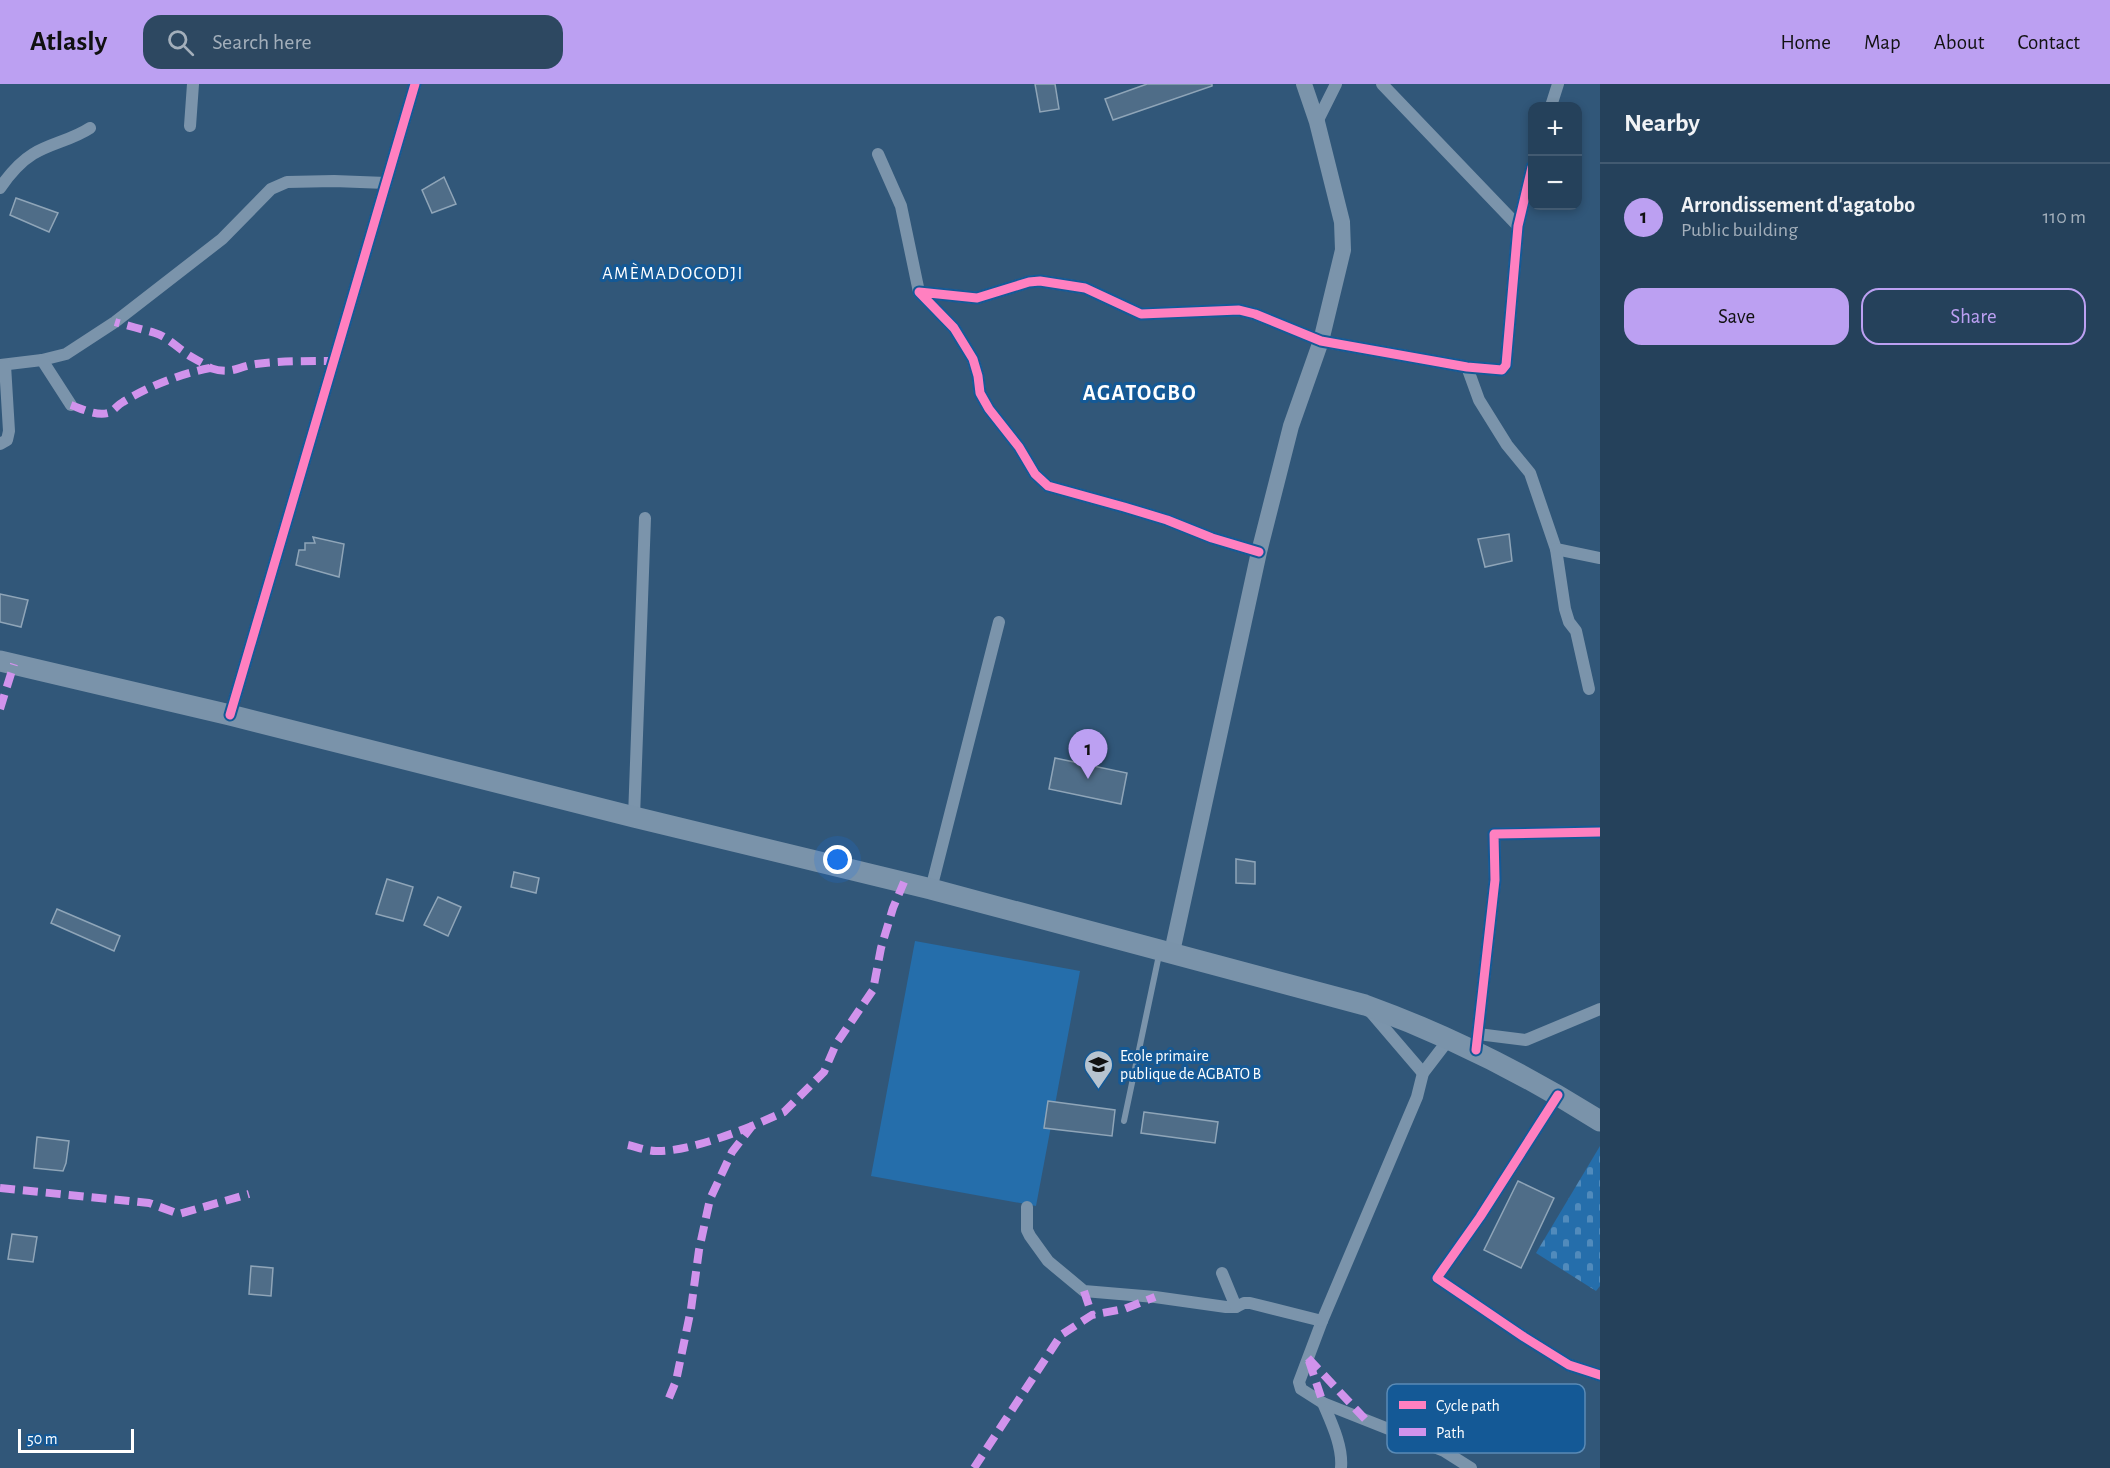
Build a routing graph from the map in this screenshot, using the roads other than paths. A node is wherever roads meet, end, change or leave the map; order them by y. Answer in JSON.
{"nodes":[{"id":1,"x":194,"y":84,"type":"edge"},
{"id":2,"x":415,"y":84,"type":"edge"},
{"id":3,"x":1304,"y":84,"type":"edge"},
{"id":4,"x":1336,"y":84,"type":"edge"},
{"id":5,"x":1382,"y":84,"type":"edge"},
{"id":6,"x":1558,"y":84,"type":"edge"},
{"id":7,"x":1552,"y":102,"type":"edge"},
{"id":8,"x":1317,"y":122,"type":"junction"},
{"id":9,"x":190,"y":126,"type":"dead end"},
{"id":10,"x":90,"y":128,"type":"dead end"},
{"id":11,"x":878,"y":154,"type":"dead end"},
{"id":12,"x":386,"y":183,"type":"junction"},
{"id":13,"x":1528,"y":187,"type":"edge"},
{"id":14,"x":0,"y":188,"type":"edge"},
{"id":15,"x":1518,"y":226,"type":"junction"},
{"id":16,"x":919,"y":292,"type":"junction"},
{"id":17,"x":1321,"y":341,"type":"junction"},
{"id":18,"x":42,"y":360,"type":"junction"},
{"id":19,"x":3,"y":365,"type":"edge"},
{"id":20,"x":1467,"y":367,"type":"junction"},
{"id":21,"x":71,"y":405,"type":"dead end"},
{"id":22,"x":0,"y":444,"type":"edge"},
{"id":23,"x":645,"y":518,"type":"dead end"},
{"id":24,"x":1556,"y":549,"type":"junction"},
{"id":25,"x":1258,"y":552,"type":"junction"},
{"id":26,"x":1600,"y":558,"type":"edge"},
{"id":27,"x":999,"y":622,"type":"dead end"},
{"id":28,"x":0,"y":661,"type":"edge"},
{"id":29,"x":1589,"y":689,"type":"dead end"},
{"id":30,"x":230,"y":715,"type":"junction"},
{"id":31,"x":634,"y":817,"type":"junction"},
{"id":32,"x":1600,"y":832,"type":"edge"},
{"id":33,"x":931,"y":889,"type":"junction"},
{"id":34,"x":1166,"y":951,"type":"junction"},
{"id":35,"x":1365,"y":1005,"type":"junction"},
{"id":36,"x":1600,"y":1009,"type":"edge"},
{"id":37,"x":1449,"y":1039,"type":"junction"},
{"id":38,"x":1477,"y":1042,"type":"junction"},
{"id":39,"x":1423,"y":1073,"type":"junction"},
{"id":40,"x":1558,"y":1095,"type":"junction"},
{"id":41,"x":1124,"y":1121,"type":"dead end"},
{"id":42,"x":1600,"y":1121,"type":"edge"},
{"id":43,"x":1027,"y":1207,"type":"dead end"},
{"id":44,"x":1222,"y":1273,"type":"dead end"},
{"id":45,"x":1236,"y":1306,"type":"junction"},
{"id":46,"x":1322,"y":1321,"type":"junction"},
{"id":47,"x":1600,"y":1375,"type":"edge"},
{"id":48,"x":1323,"y":1402,"type":"junction"},
{"id":49,"x":1387,"y":1427,"type":"edge"},
{"id":50,"x":1448,"y":1453,"type":"edge"},
{"id":51,"x":1341,"y":1468,"type":"edge"},
{"id":52,"x":1471,"y":1468,"type":"edge"}],
"edges":[{"from":1,"to":9,"type":"street"},
{"from":2,"to":12,"type":"street"},
{"from":3,"to":8,"type":"street"},
{"from":4,"to":8,"type":"street"},
{"from":5,"to":15,"type":"street"},
{"from":6,"to":7,"type":"street"},
{"from":8,"to":17,"type":"street"},
{"from":10,"to":14,"type":"street"},
{"from":11,"to":16,"type":"street"},
{"from":12,"to":18,"type":"street"},
{"from":12,"to":30,"type":"street"},
{"from":13,"to":15,"type":"street"},
{"from":15,"to":20,"type":"street"},
{"from":16,"to":17,"type":"street"},
{"from":16,"to":25,"type":"street"},
{"from":17,"to":20,"type":"street"},
{"from":17,"to":25,"type":"street"},
{"from":18,"to":19,"type":"street"},
{"from":18,"to":21,"type":"street"},
{"from":19,"to":22,"type":"street"},
{"from":20,"to":24,"type":"street"},
{"from":23,"to":31,"type":"street"},
{"from":24,"to":26,"type":"street"},
{"from":24,"to":29,"type":"street"},
{"from":25,"to":34,"type":"street"},
{"from":27,"to":33,"type":"street"},
{"from":28,"to":30,"type":"highway"},
{"from":30,"to":31,"type":"highway"},
{"from":31,"to":33,"type":"highway"},
{"from":32,"to":38,"type":"street"},
{"from":33,"to":34,"type":"highway"},
{"from":34,"to":35,"type":"highway"},
{"from":34,"to":41,"type":"lane"},
{"from":35,"to":37,"type":"highway"},
{"from":35,"to":39,"type":"street"},
{"from":36,"to":38,"type":"street"},
{"from":37,"to":38,"type":"highway"},
{"from":37,"to":39,"type":"street"},
{"from":38,"to":40,"type":"highway"},
{"from":39,"to":46,"type":"street"},
{"from":40,"to":42,"type":"highway"},
{"from":40,"to":47,"type":"street"},
{"from":43,"to":45,"type":"street"},
{"from":44,"to":45,"type":"street"},
{"from":45,"to":46,"type":"street"},
{"from":46,"to":48,"type":"street"},
{"from":48,"to":49,"type":"street"},
{"from":48,"to":51,"type":"street"},
{"from":50,"to":52,"type":"street"}]}
